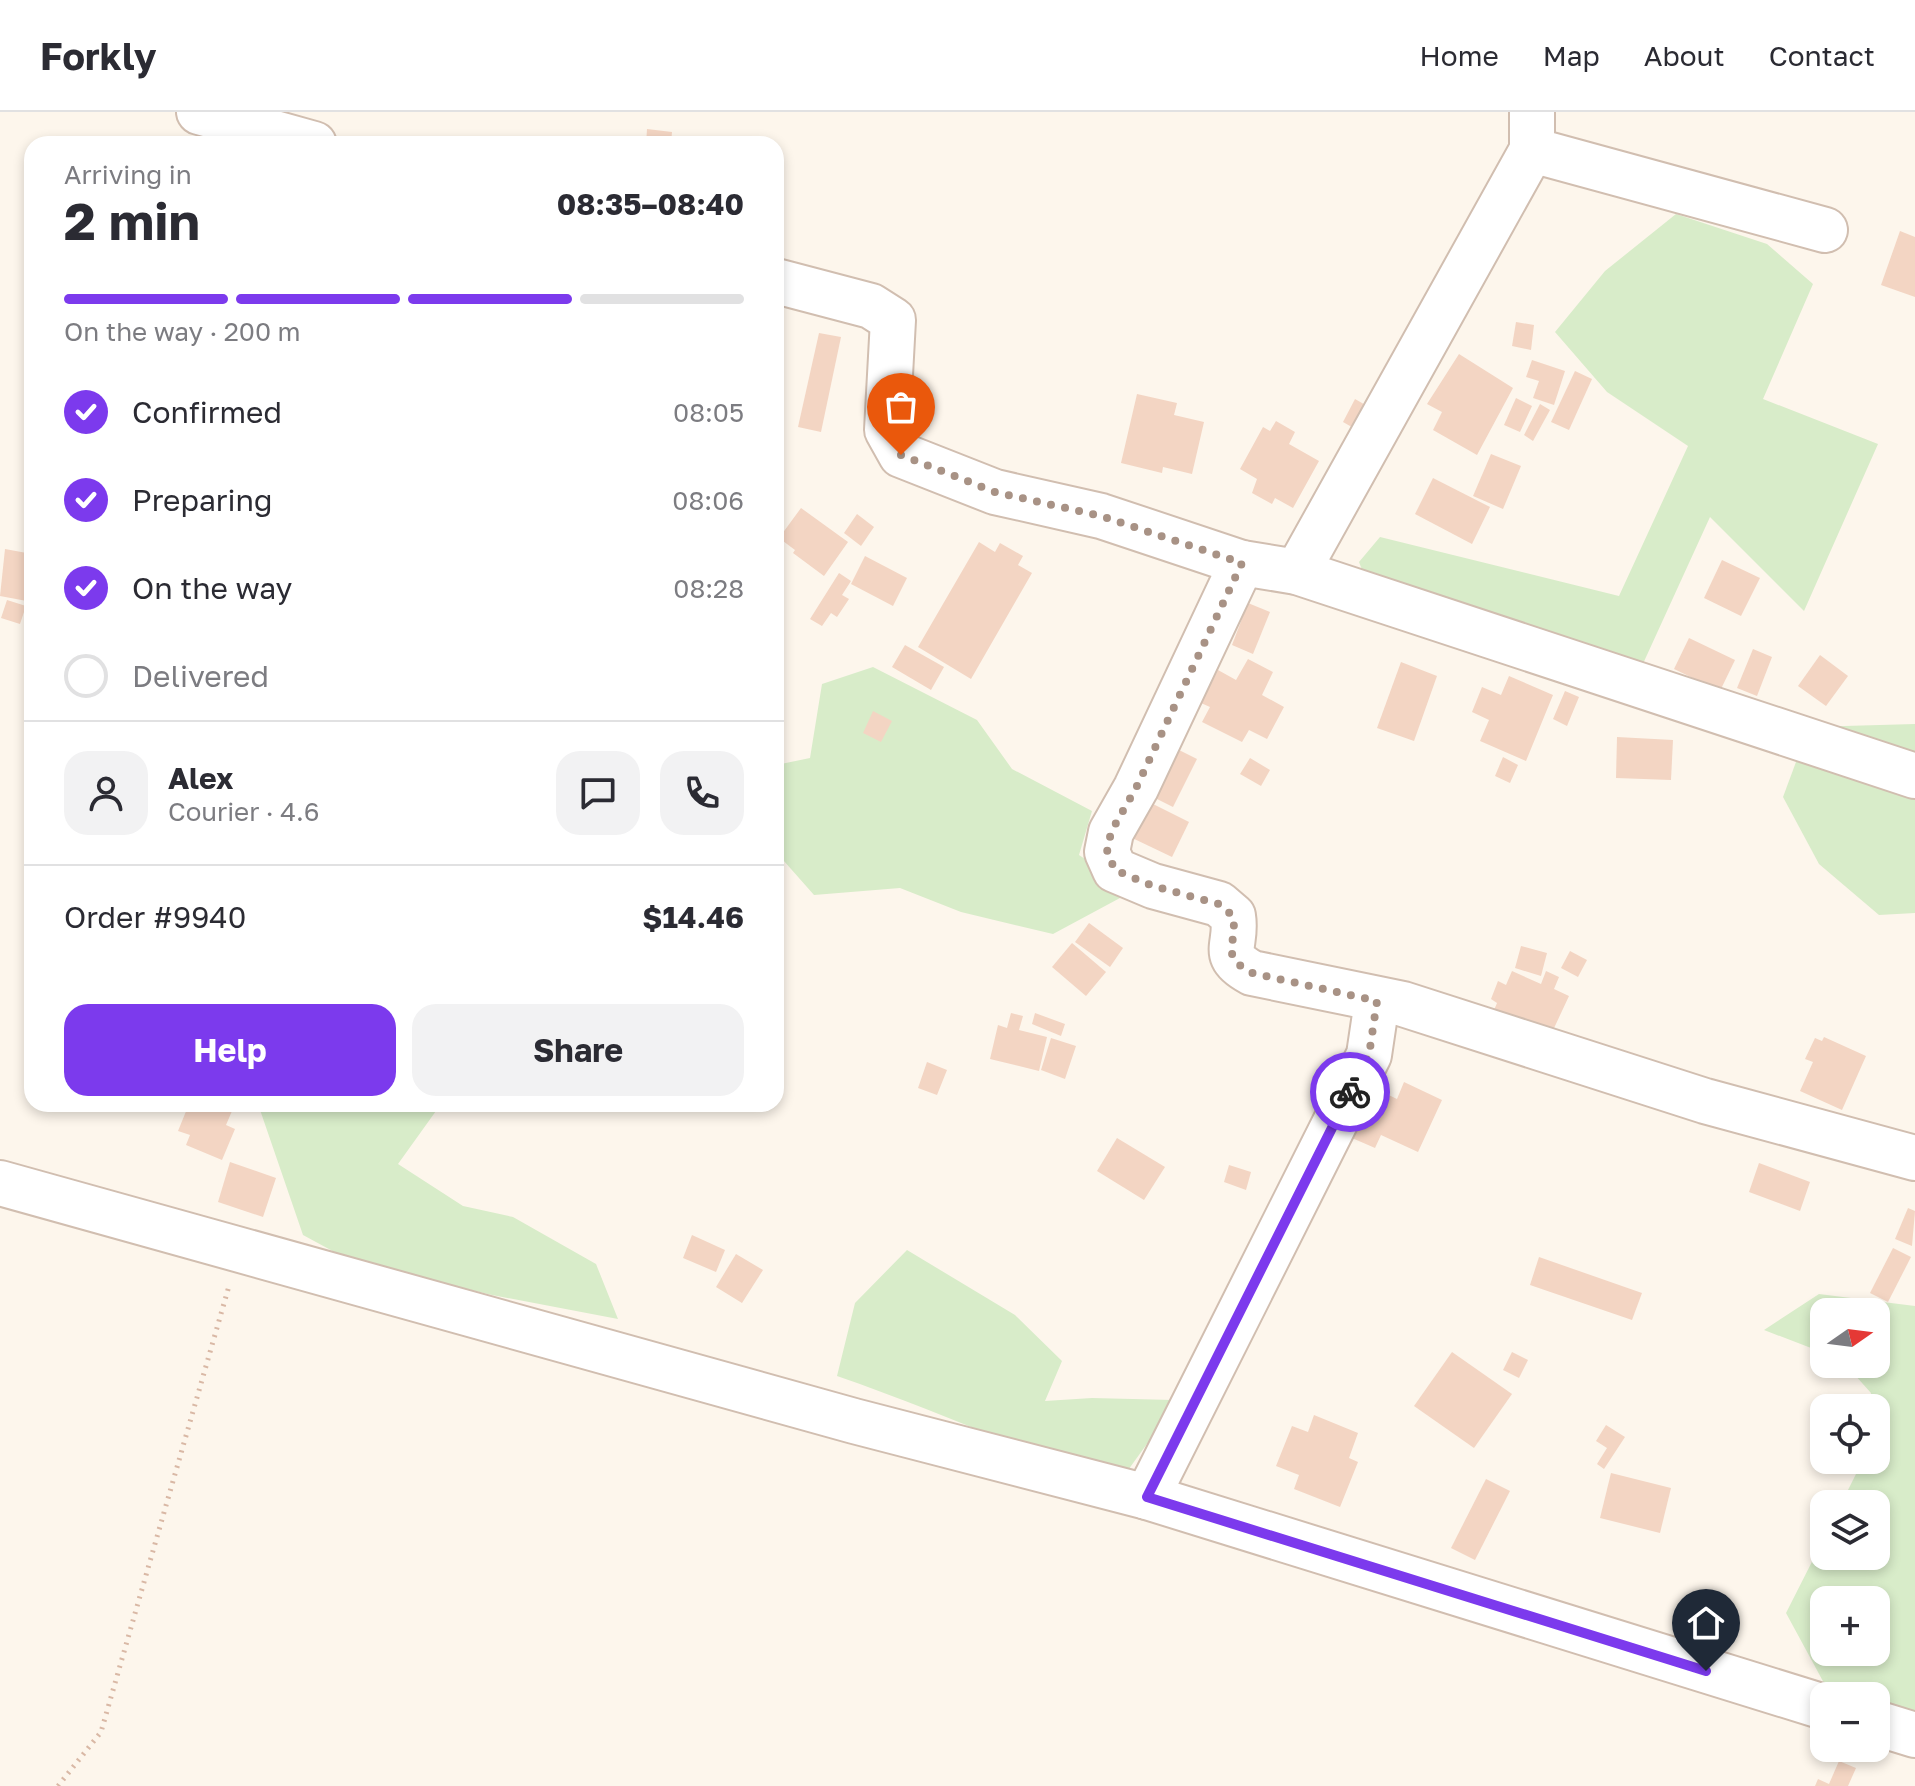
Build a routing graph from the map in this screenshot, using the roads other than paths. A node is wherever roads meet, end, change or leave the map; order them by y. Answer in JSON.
{"nodes":[{"id":1,"x":199,"y":112,"type":"edge"},
{"id":2,"x":1532,"y":131,"type":"edge"},
{"id":3,"x":285,"y":136,"type":"edge"},
{"id":4,"x":1825,"y":230,"type":"dead end"},
{"id":5,"x":784,"y":283,"type":"edge"},
{"id":6,"x":1242,"y":563,"type":"junction"},
{"id":7,"x":1297,"y":572,"type":"junction"},
{"id":8,"x":1915,"y":776,"type":"edge"},
{"id":9,"x":1377,"y":1001,"type":"junction"},
{"id":10,"x":1915,"y":1158,"type":"edge"},
{"id":11,"x":0,"y":1183,"type":"edge"},
{"id":12,"x":1147,"y":1497,"type":"junction"},
{"id":13,"x":1810,"y":1703,"type":"edge"},
{"id":14,"x":1890,"y":1727,"type":"edge"},
{"id":15,"x":1915,"y":1735,"type":"edge"}],
"edges":[{"from":1,"to":3,"type":"street"},
{"from":2,"to":4,"type":"street"},
{"from":2,"to":7,"type":"street"},
{"from":5,"to":6,"type":"street"},
{"from":6,"to":7,"type":"street"},
{"from":6,"to":9,"type":"street"},
{"from":7,"to":8,"type":"street"},
{"from":9,"to":10,"type":"street"},
{"from":9,"to":12,"type":"street"},
{"from":11,"to":12,"type":"street"},
{"from":12,"to":13,"type":"street"},
{"from":14,"to":15,"type":"street"}]}
